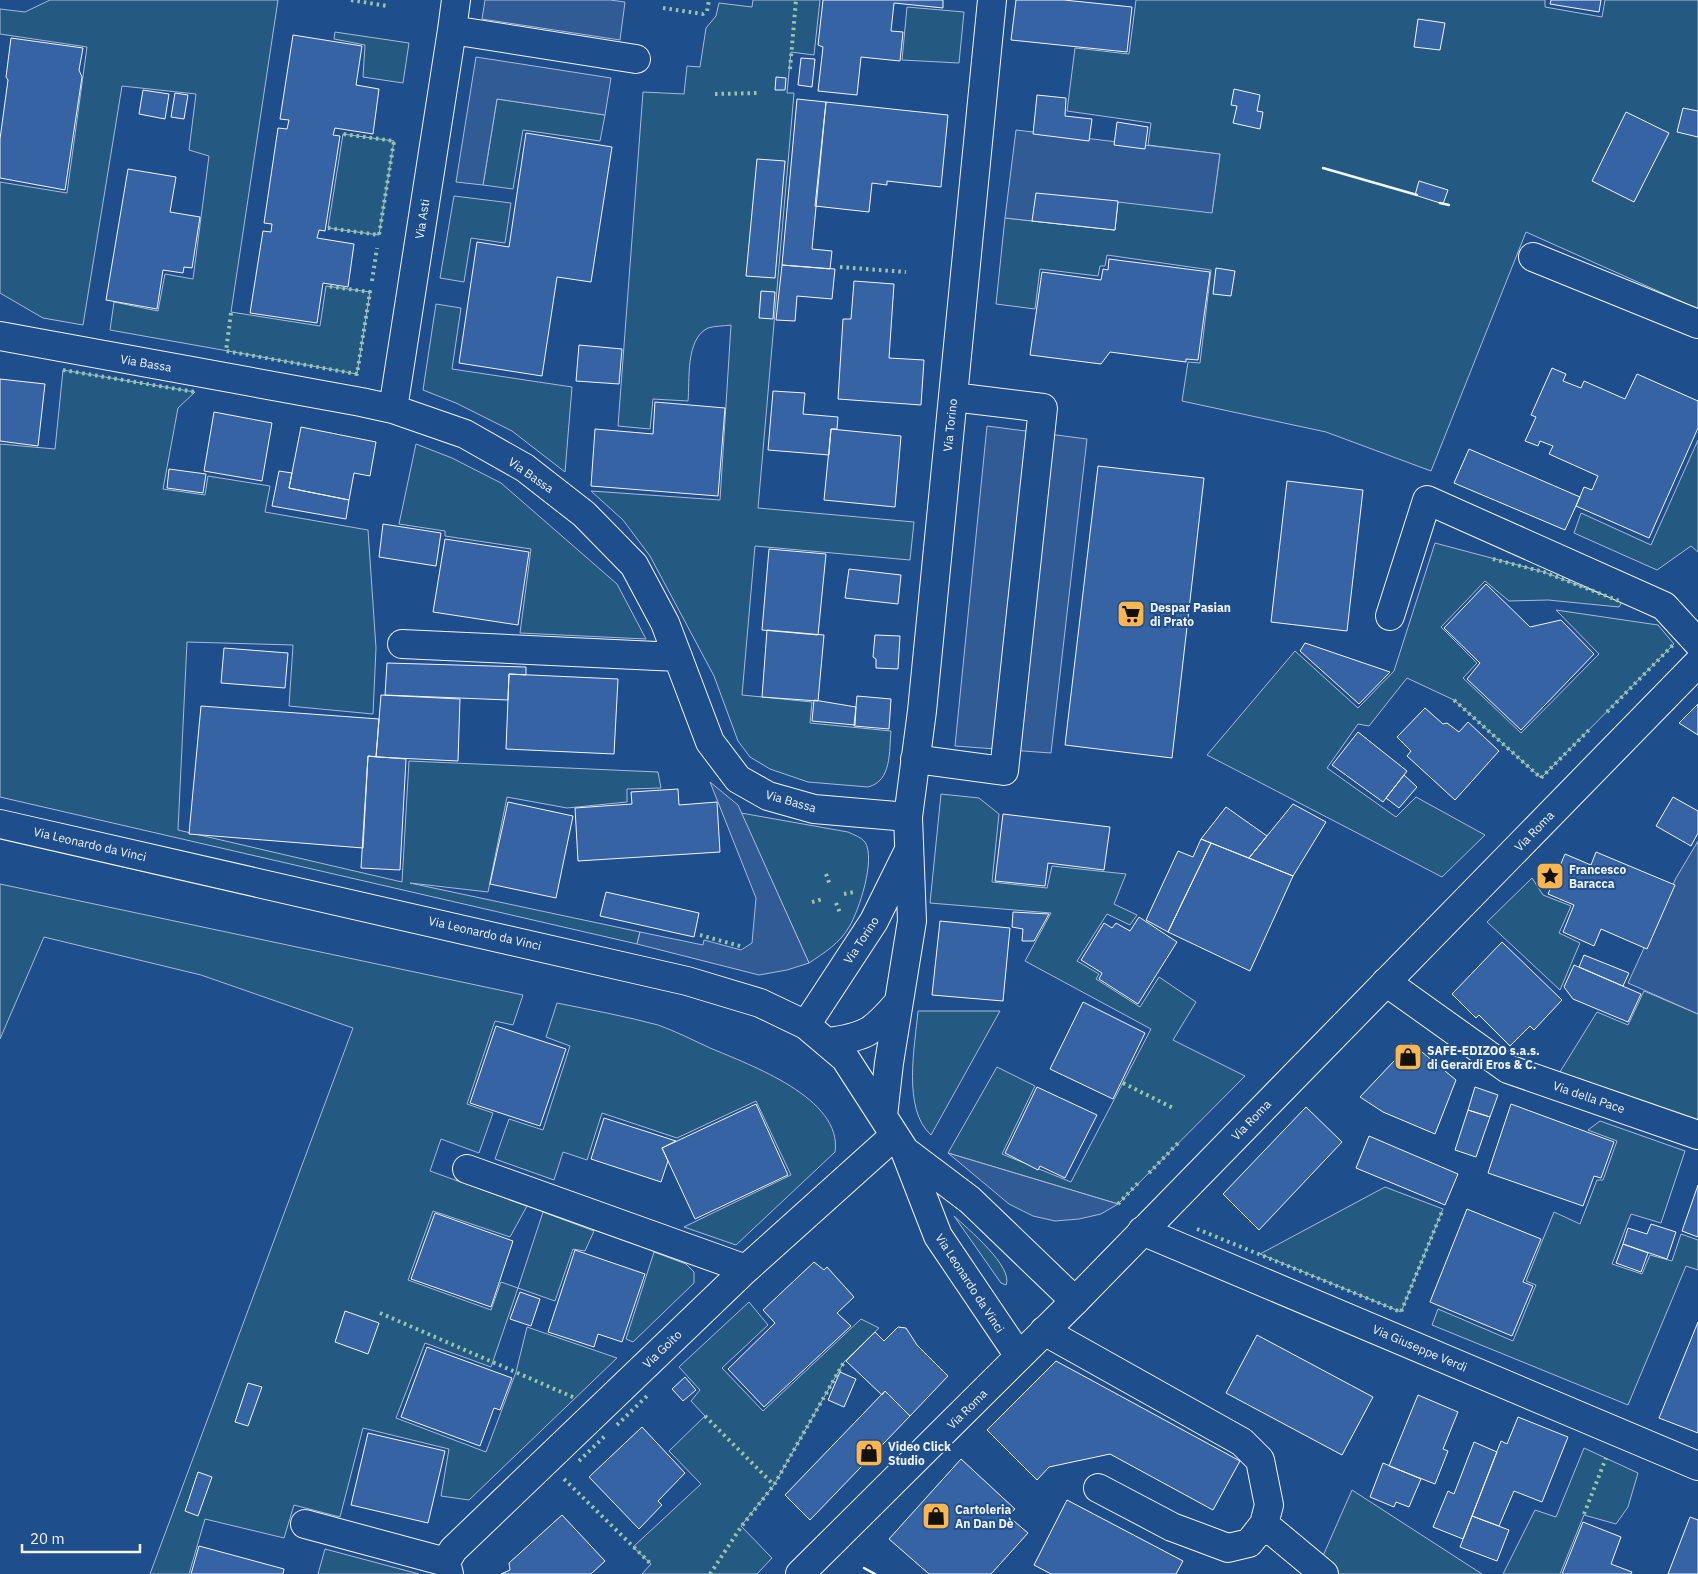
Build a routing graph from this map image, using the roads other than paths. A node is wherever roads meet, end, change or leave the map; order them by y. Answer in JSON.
{"nodes":[{"id":1,"x":456,"y":0,"type":"edge"},
{"id":2,"x":992,"y":0,"type":"edge"},
{"id":3,"x":452,"y":30,"type":"junction"},
{"id":4,"x":636,"y":59,"type":"dead end"},
{"id":5,"x":1533,"y":257,"type":"dead end"},
{"id":6,"x":1698,"y":324,"type":"edge"},
{"id":7,"x":0,"y":336,"type":"edge"},
{"id":8,"x":952,"y":397,"type":"junction"},
{"id":9,"x":393,"y":409,"type":"junction"},
{"id":10,"x":1390,"y":616,"type":"dead end"},
{"id":11,"x":1698,"y":643,"type":"edge"},
{"id":12,"x":402,"y":644,"type":"dead end"},
{"id":13,"x":678,"y":657,"type":"junction"},
{"id":14,"x":1698,"y":663,"type":"edge"},
{"id":15,"x":915,"y":759,"type":"junction"},
{"id":16,"x":908,"y":817,"type":"junction"},
{"id":17,"x":0,"y":824,"type":"edge"},
{"id":18,"x":908,"y":851,"type":"junction"},
{"id":19,"x":1386,"y":982,"type":"junction"},
{"id":20,"x":898,"y":1003,"type":"junction"},
{"id":21,"x":806,"y":1025,"type":"junction"},
{"id":22,"x":828,"y":1042,"type":"junction"},
{"id":23,"x":894,"y":1134,"type":"junction"},
{"id":24,"x":1698,"y":1136,"type":"edge"},
{"id":25,"x":467,"y":1170,"type":"dead end"},
{"id":26,"x":1142,"y":1231,"type":"junction"},
{"id":27,"x":746,"y":1269,"type":"junction"},
{"id":28,"x":1075,"y":1301,"type":"junction"},
{"id":29,"x":1044,"y":1331,"type":"junction"},
{"id":30,"x":1019,"y":1356,"type":"junction"},
{"id":31,"x":1698,"y":1466,"type":"edge"},
{"id":32,"x":1098,"y":1488,"type":"dead end"},
{"id":33,"x":304,"y":1524,"type":"dead end"},
{"id":34,"x":1264,"y":1524,"type":"junction"},
{"id":35,"x":448,"y":1568,"type":"edge"},
{"id":36,"x":808,"y":1571,"type":"edge"},
{"id":37,"x":1324,"y":1574,"type":"edge"}],
"edges":[{"from":1,"to":3,"type":"street","name":"Via Asti"},
{"from":2,"to":8,"type":"street","name":"Via Torino"},
{"from":3,"to":4,"type":"street"},
{"from":3,"to":9,"type":"street","name":"Via Asti"},
{"from":5,"to":6,"type":"street"},
{"from":7,"to":9,"type":"street","name":"Via Bassa"},
{"from":8,"to":15,"type":"street","name":"Via Torino"},
{"from":8,"to":15,"type":"street"},
{"from":9,"to":13,"type":"street","name":"Via Bassa"},
{"from":10,"to":11,"type":"street"},
{"from":12,"to":13,"type":"street"},
{"from":13,"to":16,"type":"street","name":"Via Bassa"},
{"from":14,"to":19,"type":"street","name":"Via Roma"},
{"from":15,"to":16,"type":"street","name":"Via Torino"},
{"from":16,"to":18,"type":"street","name":"Via Torino"},
{"from":17,"to":21,"type":"street","name":"Via Leonardo da Vinci"},
{"from":18,"to":20,"type":"street","name":"Via Torino"},
{"from":18,"to":21,"type":"street","name":"Via Torino"},
{"from":19,"to":24,"type":"street","name":"Via della Pace"},
{"from":19,"to":26,"type":"street","name":"Via Roma"},
{"from":20,"to":22,"type":"street"},
{"from":20,"to":23,"type":"street","name":"Via Torino"},
{"from":21,"to":22,"type":"street","name":"Via Leonardo da Vinci"},
{"from":22,"to":23,"type":"street","name":"Via Leonardo da Vinci"},
{"from":23,"to":27,"type":"street","name":"Via Goito"},
{"from":23,"to":28,"type":"street","name":"Via Leonardo da Vinci"},
{"from":23,"to":30,"type":"street","name":"Via Leonardo da Vinci"},
{"from":25,"to":27,"type":"street"},
{"from":26,"to":28,"type":"street","name":"Via Roma"},
{"from":26,"to":31,"type":"street","name":"Via Giuseppe Verdi"},
{"from":27,"to":35,"type":"street","name":"Via Goito"},
{"from":28,"to":29,"type":"street","name":"Via Roma"},
{"from":29,"to":30,"type":"street","name":"Via Roma"},
{"from":29,"to":34,"type":"street"},
{"from":30,"to":36,"type":"street","name":"Via Roma"},
{"from":32,"to":34,"type":"street"},
{"from":33,"to":35,"type":"street"},
{"from":34,"to":37,"type":"street"}]}
